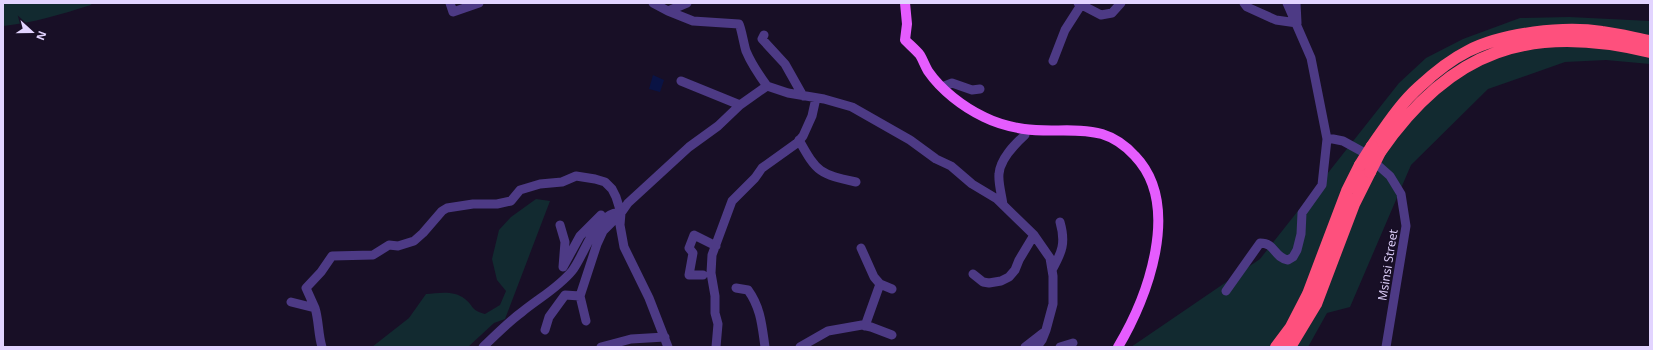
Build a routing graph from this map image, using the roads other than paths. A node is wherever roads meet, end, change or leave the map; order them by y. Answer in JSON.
{"nodes":[{"id":1,"x":450,"y":3,"type":"edge"},
{"id":2,"x":479,"y":3,"type":"edge"},
{"id":3,"x":653,"y":3,"type":"edge"},
{"id":4,"x":687,"y":3,"type":"edge"},
{"id":5,"x":905,"y":3,"type":"edge"},
{"id":6,"x":1121,"y":3,"type":"edge"},
{"id":7,"x":1244,"y":3,"type":"edge"},
{"id":8,"x":1287,"y":3,"type":"edge"},
{"id":9,"x":1296,"y":3,"type":"edge"},
{"id":10,"x":1079,"y":4,"type":"edge"},
{"id":11,"x":668,"y":12,"type":"junction"},
{"id":12,"x":1297,"y":23,"type":"junction"},
{"id":13,"x":764,"y":35,"type":"dead end"},
{"id":14,"x":1650,"y":41,"type":"edge"},
{"id":15,"x":1650,"y":52,"type":"edge"},
{"id":16,"x":1053,"y":61,"type":"dead end"},
{"id":17,"x":681,"y":81,"type":"dead end"},
{"id":18,"x":767,"y":86,"type":"junction"},
{"id":19,"x":942,"y":87,"type":"junction"},
{"id":20,"x":980,"y":90,"type":"dead end"},
{"id":21,"x":803,"y":96,"type":"junction"},
{"id":22,"x":816,"y":98,"type":"junction"},
{"id":23,"x":740,"y":105,"type":"junction"},
{"id":24,"x":1025,"y":129,"type":"junction"},
{"id":25,"x":1327,"y":139,"type":"junction"},
{"id":26,"x":800,"y":140,"type":"junction"},
{"id":27,"x":1376,"y":149,"type":"junction"},
{"id":28,"x":1365,"y":168,"type":"junction"},
{"id":29,"x":856,"y":182,"type":"dead end"},
{"id":30,"x":1003,"y":205,"type":"junction"},
{"id":31,"x":621,"y":214,"type":"junction"},
{"id":32,"x":1060,"y":222,"type":"dead end"},
{"id":33,"x":560,"y":225,"type":"dead end"},
{"id":34,"x":1034,"y":235,"type":"junction"},
{"id":35,"x":716,"y":246,"type":"junction"},
{"id":36,"x":861,"y":248,"type":"dead end"},
{"id":37,"x":1052,"y":270,"type":"junction"},
{"id":38,"x":973,"y":274,"type":"dead end"},
{"id":39,"x":704,"y":275,"type":"dead end"},
{"id":40,"x":880,"y":284,"type":"junction"},
{"id":41,"x":736,"y":288,"type":"dead end"},
{"id":42,"x":892,"y":289,"type":"dead end"},
{"id":43,"x":1226,"y":291,"type":"dead end"},
{"id":44,"x":580,"y":296,"type":"junction"},
{"id":45,"x":291,"y":302,"type":"dead end"},
{"id":46,"x":315,"y":308,"type":"junction"},
{"id":47,"x":586,"y":321,"type":"dead end"},
{"id":48,"x":865,"y":326,"type":"junction"},
{"id":49,"x":545,"y":330,"type":"dead end"},
{"id":50,"x":1046,"y":330,"type":"junction"},
{"id":51,"x":892,"y":335,"type":"dead end"},
{"id":52,"x":665,"y":337,"type":"junction"},
{"id":53,"x":1073,"y":343,"type":"dead end"},
{"id":54,"x":322,"y":347,"type":"edge"},
{"id":55,"x":483,"y":347,"type":"edge"},
{"id":56,"x":601,"y":347,"type":"edge"},
{"id":57,"x":668,"y":347,"type":"edge"},
{"id":58,"x":716,"y":347,"type":"edge"},
{"id":59,"x":765,"y":347,"type":"edge"},
{"id":60,"x":800,"y":347,"type":"edge"},
{"id":61,"x":1025,"y":347,"type":"edge"},
{"id":62,"x":1037,"y":347,"type":"edge"},
{"id":63,"x":1060,"y":347,"type":"edge"},
{"id":64,"x":1118,"y":347,"type":"edge"},
{"id":65,"x":1276,"y":347,"type":"edge"},
{"id":66,"x":1290,"y":347,"type":"edge"},
{"id":67,"x":1386,"y":347,"type":"edge"}],
"edges":[{"from":1,"to":2,"type":"street"},
{"from":3,"to":11,"type":"street"},
{"from":4,"to":11,"type":"street"},
{"from":5,"to":19,"type":"main road"},
{"from":6,"to":10,"type":"street"},
{"from":7,"to":12,"type":"street"},
{"from":8,"to":12,"type":"street"},
{"from":9,"to":12,"type":"street"},
{"from":10,"to":16,"type":"street"},
{"from":11,"to":18,"type":"street"},
{"from":12,"to":25,"type":"street"},
{"from":13,"to":21,"type":"street"},
{"from":14,"to":27,"type":"highway"},
{"from":15,"to":27,"type":"highway"},
{"from":17,"to":23,"type":"street"},
{"from":18,"to":21,"type":"street"},
{"from":18,"to":23,"type":"street"},
{"from":19,"to":20,"type":"street"},
{"from":19,"to":24,"type":"main road"},
{"from":21,"to":22,"type":"street"},
{"from":22,"to":26,"type":"street"},
{"from":22,"to":30,"type":"street"},
{"from":23,"to":31,"type":"street"},
{"from":24,"to":30,"type":"street"},
{"from":24,"to":64,"type":"main road"},
{"from":25,"to":43,"type":"street"},
{"from":25,"to":67,"type":"street","name":"Msinsi Street"},
{"from":26,"to":29,"type":"street"},
{"from":26,"to":35,"type":"street"},
{"from":27,"to":28,"type":"highway","bridge":true},
{"from":28,"to":65,"type":"highway"},
{"from":28,"to":66,"type":"highway"},
{"from":30,"to":34,"type":"street"},
{"from":31,"to":33,"type":"street"},
{"from":31,"to":44,"type":"street"},
{"from":31,"to":46,"type":"street"},
{"from":31,"to":52,"type":"street"},
{"from":31,"to":55,"type":"street"},
{"from":32,"to":37,"type":"street"},
{"from":34,"to":37,"type":"street"},
{"from":34,"to":38,"type":"street"},
{"from":35,"to":39,"type":"street"},
{"from":35,"to":58,"type":"street"},
{"from":36,"to":40,"type":"street"},
{"from":37,"to":50,"type":"street"},
{"from":40,"to":42,"type":"street"},
{"from":40,"to":48,"type":"street"},
{"from":41,"to":59,"type":"street"},
{"from":44,"to":47,"type":"street"},
{"from":44,"to":49,"type":"street"},
{"from":45,"to":46,"type":"street"},
{"from":46,"to":54,"type":"street"},
{"from":48,"to":51,"type":"street"},
{"from":48,"to":60,"type":"street"},
{"from":50,"to":61,"type":"street"},
{"from":50,"to":62,"type":"street"},
{"from":52,"to":56,"type":"street"},
{"from":52,"to":57,"type":"street"},
{"from":53,"to":63,"type":"street"}]}
